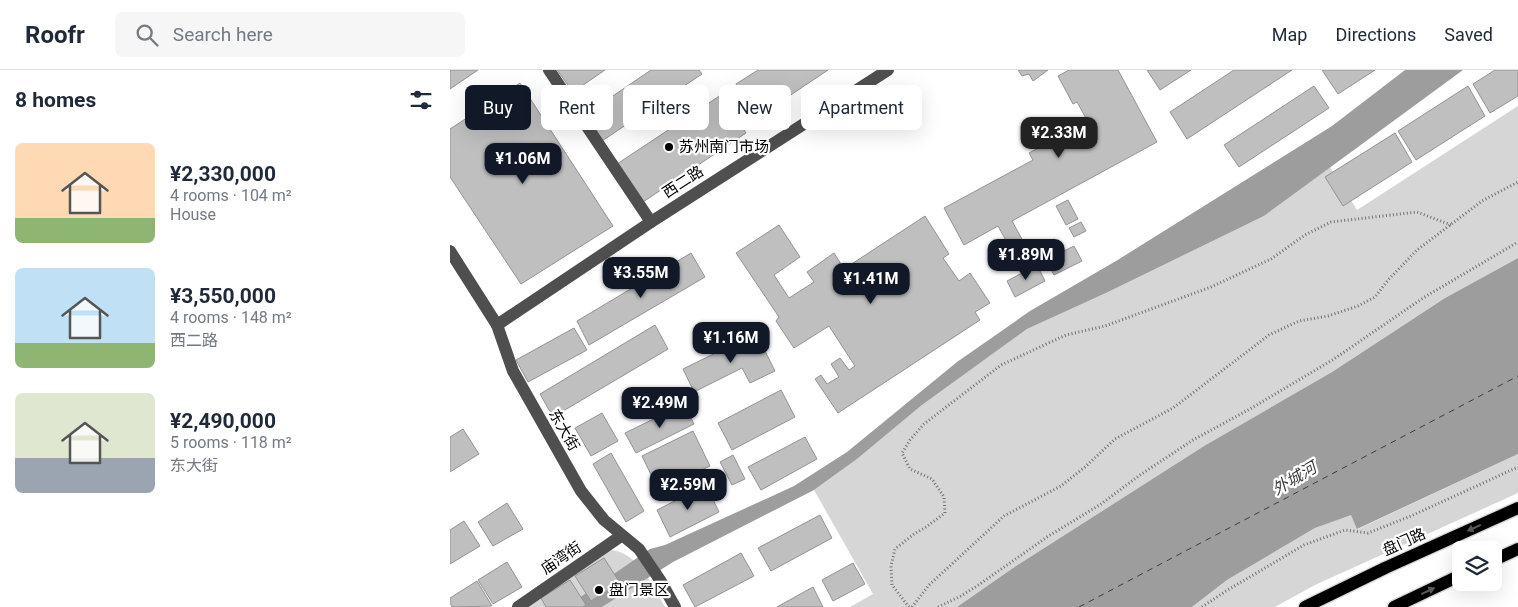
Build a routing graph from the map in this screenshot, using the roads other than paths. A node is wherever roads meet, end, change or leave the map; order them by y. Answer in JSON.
{"nodes":[{"id":1,"x":549,"y":70,"type":"edge"},
{"id":2,"x":888,"y":70,"type":"edge"},
{"id":3,"x":651,"y":222,"type":"junction"},
{"id":4,"x":450,"y":252,"type":"edge"},
{"id":5,"x":497,"y":325,"type":"junction"},
{"id":6,"x":1518,"y":508,"type":"edge"},
{"id":7,"x":622,"y":536,"type":"junction"},
{"id":8,"x":1518,"y":549,"type":"edge"},
{"id":9,"x":1502,"y":556,"type":"edge"},
{"id":10,"x":1452,"y":579,"type":"edge"},
{"id":11,"x":518,"y":607,"type":"edge"},
{"id":12,"x":676,"y":607,"type":"edge"},
{"id":13,"x":1305,"y":607,"type":"edge"},
{"id":14,"x":1394,"y":607,"type":"edge"}],
"edges":[{"from":1,"to":3,"type":"street"},
{"from":2,"to":3,"type":"street","name":"西二路"},
{"from":3,"to":5,"type":"street","name":"西二路"},
{"from":4,"to":5,"type":"street","name":"东大街"},
{"from":5,"to":7,"type":"street","name":"东大街"},
{"from":6,"to":13,"type":"main road","name":"盘门路","one_way":true},
{"from":7,"to":11,"type":"street","name":"庙湾街"},
{"from":7,"to":12,"type":"street","name":"东大街"},
{"from":8,"to":9,"type":"main road"},
{"from":14,"to":10,"type":"main road","one_way":true}]}
